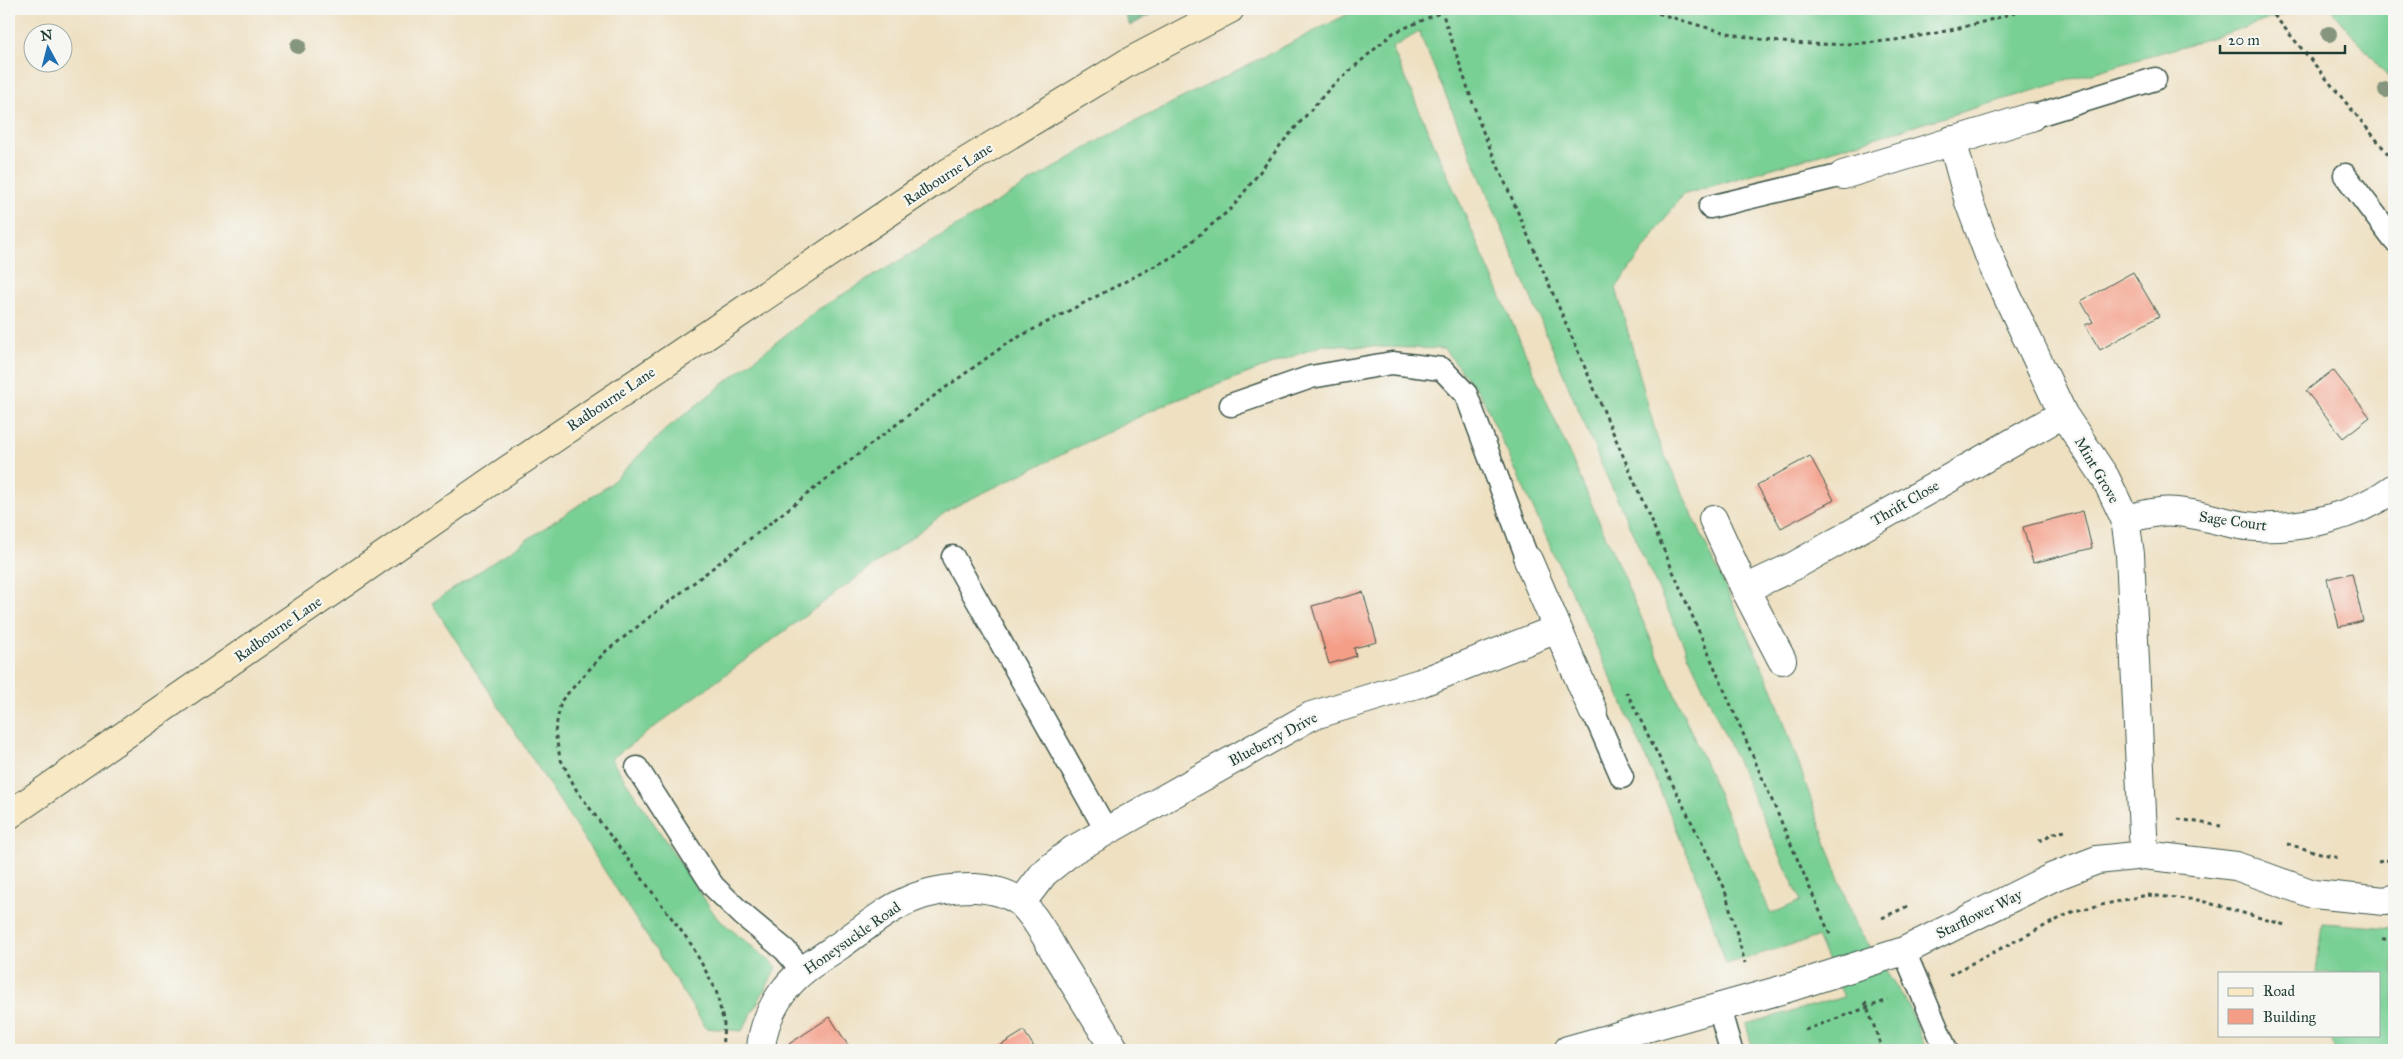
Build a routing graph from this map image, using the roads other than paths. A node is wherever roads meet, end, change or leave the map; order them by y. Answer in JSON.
{"nodes":[{"id":1,"x":1230,"y":9,"type":"edge"},
{"id":2,"x":2155,"y":79,"type":"dead end"},
{"id":3,"x":2031,"y":117,"type":"joint"},
{"id":4,"x":1952,"y":140,"type":"junction"},
{"id":5,"x":2345,"y":174,"type":"dead end"},
{"id":6,"x":1843,"y":175,"type":"joint"},
{"id":7,"x":1710,"y":207,"type":"dead end"},
{"id":8,"x":2394,"y":240,"type":"edge"},
{"id":9,"x":1231,"y":405,"type":"dead end"},
{"id":10,"x":2063,"y":414,"type":"junction"},
{"id":11,"x":2394,"y":488,"type":"edge"},
{"id":12,"x":1714,"y":519,"type":"dead end"},
{"id":13,"x":2124,"y":519,"type":"junction"},
{"id":14,"x":953,"y":557,"type":"dead end"},
{"id":15,"x":1528,"y":560,"type":"joint"},
{"id":16,"x":1745,"y":589,"type":"junction"},
{"id":17,"x":1557,"y":629,"type":"junction"},
{"id":18,"x":1782,"y":660,"type":"dead end"},
{"id":19,"x":1593,"y":711,"type":"joint"},
{"id":20,"x":637,"y":768,"type":"dead end"},
{"id":21,"x":1622,"y":777,"type":"dead end"},
{"id":22,"x":9,"y":815,"type":"edge"},
{"id":23,"x":1106,"y":830,"type":"junction"},
{"id":24,"x":2144,"y":855,"type":"junction"},
{"id":25,"x":2394,"y":899,"type":"edge"},
{"id":26,"x":1021,"y":903,"type":"junction"},
{"id":27,"x":1904,"y":950,"type":"junction"},
{"id":28,"x":803,"y":971,"type":"junction"},
{"id":29,"x":1719,"y":1008,"type":"junction"},
{"id":30,"x":760,"y":1050,"type":"edge"},
{"id":31,"x":1115,"y":1050,"type":"edge"},
{"id":32,"x":1568,"y":1050,"type":"edge"},
{"id":33,"x":1731,"y":1050,"type":"edge"},
{"id":34,"x":1946,"y":1050,"type":"edge"}],
"edges":[{"from":1,"to":22,"type":"street","name":"Radbourne Lane"},
{"from":2,"to":3,"type":"lane"},
{"from":3,"to":4,"type":"street"},
{"from":4,"to":6,"type":"street"},
{"from":4,"to":10,"type":"street","name":"Mint Grove"},
{"from":5,"to":8,"type":"lane"},
{"from":6,"to":7,"type":"lane"},
{"from":9,"to":15,"type":"lane"},
{"from":10,"to":13,"type":"street","name":"Mint Grove"},
{"from":10,"to":16,"type":"street","name":"Thrift Close"},
{"from":11,"to":13,"type":"street","name":"Sage Court"},
{"from":12,"to":16,"type":"street"},
{"from":13,"to":24,"type":"street","name":"Mint Grove"},
{"from":14,"to":23,"type":"lane"},
{"from":15,"to":17,"type":"street"},
{"from":16,"to":18,"type":"street"},
{"from":17,"to":19,"type":"street"},
{"from":17,"to":23,"type":"street","name":"Blueberry Drive"},
{"from":19,"to":21,"type":"lane"},
{"from":20,"to":28,"type":"lane"},
{"from":23,"to":26,"type":"street","name":"Blueberry Drive"},
{"from":24,"to":25,"type":"street","name":"Starflower Way"},
{"from":24,"to":27,"type":"street","name":"Starflower Way"},
{"from":26,"to":28,"type":"street","name":"Honeysuckle Road"},
{"from":26,"to":31,"type":"street","name":"Honeysuckle Road"},
{"from":27,"to":29,"type":"street","name":"Starflower Way"},
{"from":27,"to":34,"type":"lane"},
{"from":28,"to":30,"type":"street","name":"Honeysuckle Road"},
{"from":29,"to":32,"type":"street","name":"Starflower Way"},
{"from":29,"to":33,"type":"lane"}]}
